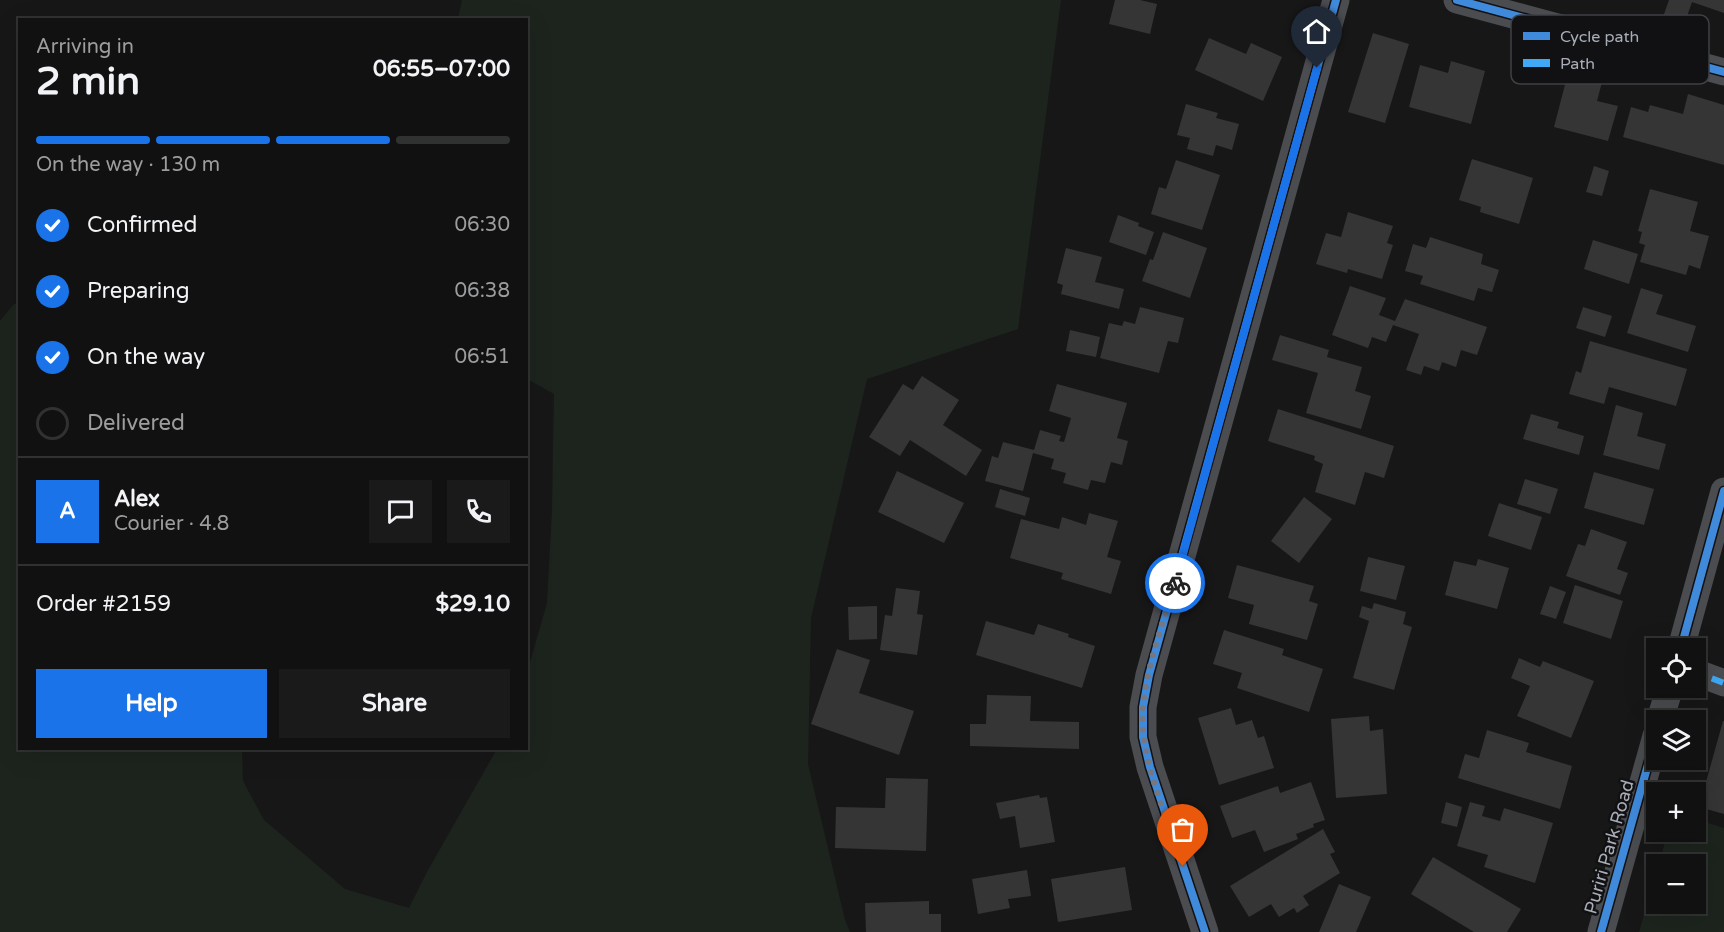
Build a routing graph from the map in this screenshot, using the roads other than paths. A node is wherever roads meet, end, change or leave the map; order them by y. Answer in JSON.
{"nodes":[{"id":1,"x":1336,"y":0,"type":"edge"},
{"id":2,"x":1457,"y":0,"type":"edge"},
{"id":3,"x":1513,"y":15,"type":"edge"},
{"id":4,"x":1709,"y":68,"type":"edge"},
{"id":5,"x":1724,"y":72,"type":"edge"},
{"id":6,"x":1724,"y":491,"type":"edge"},
{"id":7,"x":1683,"y":638,"type":"edge"},
{"id":8,"x":1706,"y":676,"type":"edge"},
{"id":9,"x":1724,"y":683,"type":"edge"},
{"id":10,"x":1646,"y":770,"type":"edge"},
{"id":11,"x":1205,"y":932,"type":"edge"},
{"id":12,"x":1601,"y":932,"type":"edge"}],
"edges":[{"from":1,"to":11,"type":"street"},
{"from":2,"to":3,"type":"street"},
{"from":4,"to":5,"type":"street"},
{"from":6,"to":7,"type":"street"},
{"from":8,"to":9,"type":"street"},
{"from":10,"to":12,"type":"street","name":"Puriri Park Road"}]}
